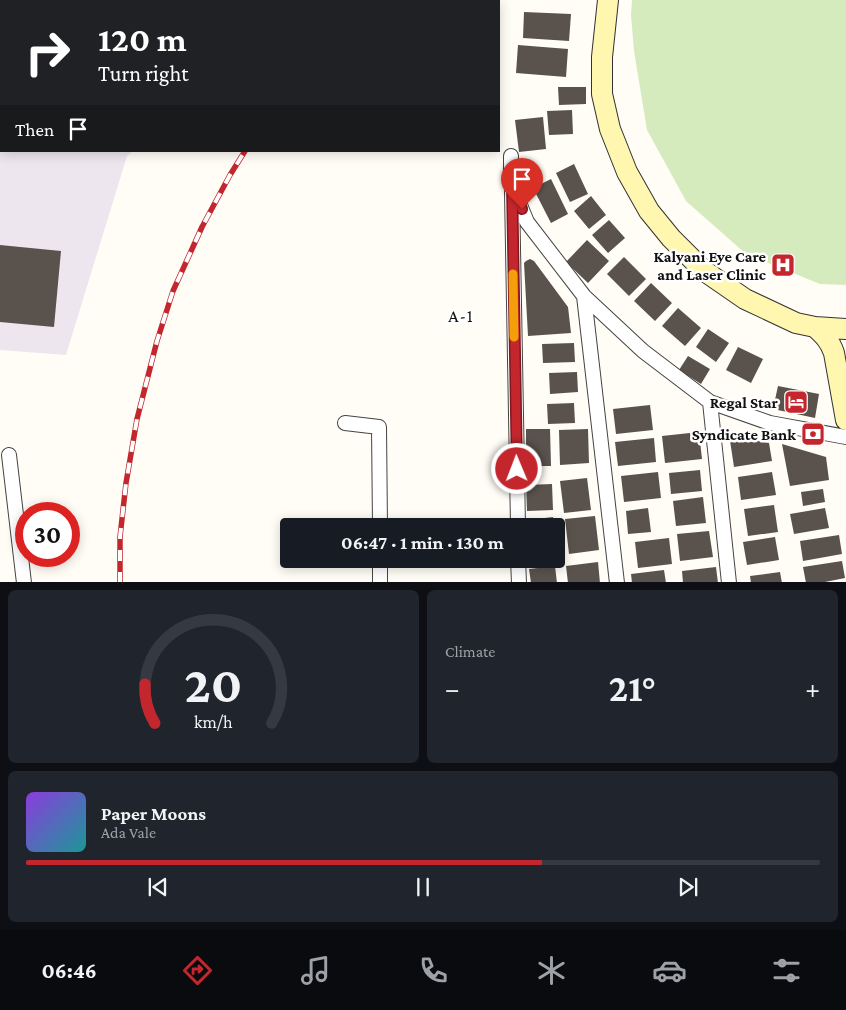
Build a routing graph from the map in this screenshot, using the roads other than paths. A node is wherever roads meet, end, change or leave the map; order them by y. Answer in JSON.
{"nodes":[{"id":1,"x":608,"y":0,"type":"edge"},
{"id":2,"x":510,"y":156,"type":"dead end"},
{"id":3,"x":512,"y":183,"type":"junction"},
{"id":4,"x":584,"y":296,"type":"junction"},
{"id":5,"x":815,"y":327,"type":"junction"},
{"id":6,"x":846,"y":330,"type":"edge"},
{"id":7,"x":710,"y":402,"type":"junction"},
{"id":8,"x":846,"y":420,"type":"edge"},
{"id":9,"x":345,"y":423,"type":"dead end"},
{"id":10,"x":846,"y":437,"type":"edge"},
{"id":11,"x":9,"y":455,"type":"dead end"},
{"id":12,"x":380,"y":518,"type":"edge"},
{"id":13,"x":518,"y":518,"type":"edge"},
{"id":14,"x":380,"y":568,"type":"edge"},
{"id":15,"x":518,"y":568,"type":"edge"},
{"id":16,"x":24,"y":582,"type":"edge"},
{"id":17,"x":380,"y":582,"type":"edge"},
{"id":18,"x":519,"y":582,"type":"edge"},
{"id":19,"x":617,"y":582,"type":"edge"},
{"id":20,"x":730,"y":582,"type":"edge"}],
"edges":[{"from":1,"to":5,"type":"street"},
{"from":2,"to":3,"type":"street"},
{"from":3,"to":4,"type":"street"},
{"from":3,"to":13,"type":"street"},
{"from":4,"to":7,"type":"street"},
{"from":4,"to":19,"type":"street"},
{"from":5,"to":6,"type":"street"},
{"from":5,"to":8,"type":"street"},
{"from":7,"to":10,"type":"street"},
{"from":7,"to":20,"type":"street"},
{"from":9,"to":12,"type":"street"},
{"from":11,"to":16,"type":"street"},
{"from":14,"to":17,"type":"street"},
{"from":15,"to":18,"type":"street"}]}
